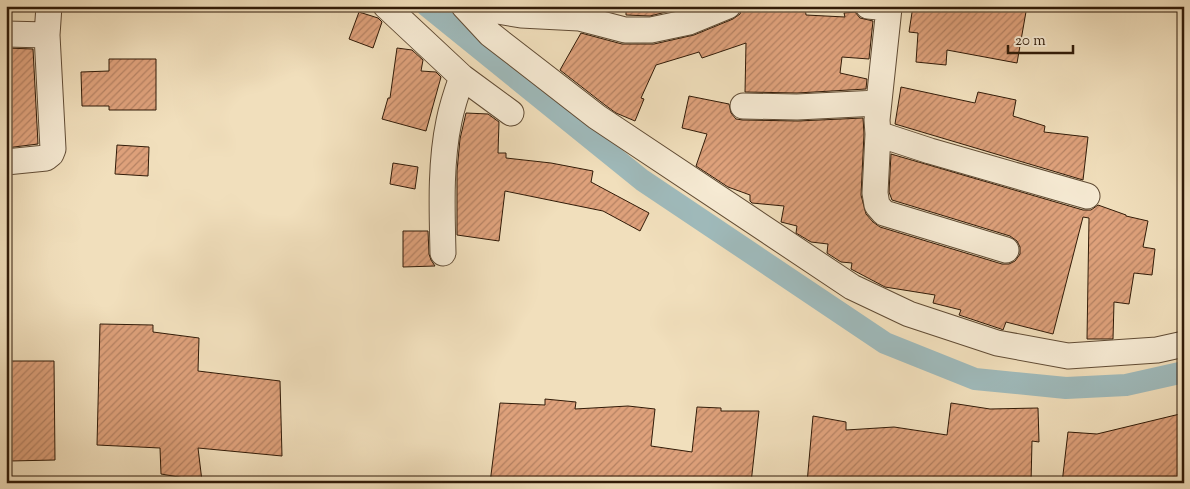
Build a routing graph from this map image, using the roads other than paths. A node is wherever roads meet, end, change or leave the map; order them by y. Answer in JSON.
{"nodes":[{"id":1,"x":49,"y":6,"type":"edge"},
{"id":2,"x":386,"y":6,"type":"edge"},
{"id":3,"x":466,"y":6,"type":"edge"},
{"id":4,"x":728,"y":6,"type":"edge"},
{"id":5,"x":882,"y":7,"type":"edge"},
{"id":6,"x":492,"y":8,"type":"edge"},
{"id":7,"x":602,"y":14,"type":"edge"},
{"id":8,"x":6,"y":34,"type":"edge"},
{"id":9,"x":47,"y":34,"type":"junction"},
{"id":10,"x":462,"y":76,"type":"junction"},
{"id":11,"x":878,"y":102,"type":"junction"},
{"id":12,"x":743,"y":106,"type":"dead end"},
{"id":13,"x":511,"y":113,"type":"dead end"},
{"id":14,"x":878,"y":134,"type":"junction"},
{"id":15,"x":6,"y":162,"type":"edge"},
{"id":16,"x":1087,"y":196,"type":"dead end"},
{"id":17,"x":1006,"y":250,"type":"dead end"},
{"id":18,"x":443,"y":253,"type":"dead end"},
{"id":19,"x":1184,"y":344,"type":"edge"}],
"edges":[{"from":1,"to":9,"type":"street"},
{"from":2,"to":10,"type":"street"},
{"from":3,"to":6,"type":"street"},
{"from":3,"to":19,"type":"street"},
{"from":4,"to":7,"type":"street"},
{"from":5,"to":11,"type":"street"},
{"from":6,"to":7,"type":"street"},
{"from":8,"to":9,"type":"street"},
{"from":9,"to":15,"type":"street"},
{"from":10,"to":13,"type":"street"},
{"from":10,"to":18,"type":"street"},
{"from":11,"to":12,"type":"street"},
{"from":11,"to":14,"type":"street"},
{"from":14,"to":16,"type":"street"},
{"from":14,"to":17,"type":"street"}]}
